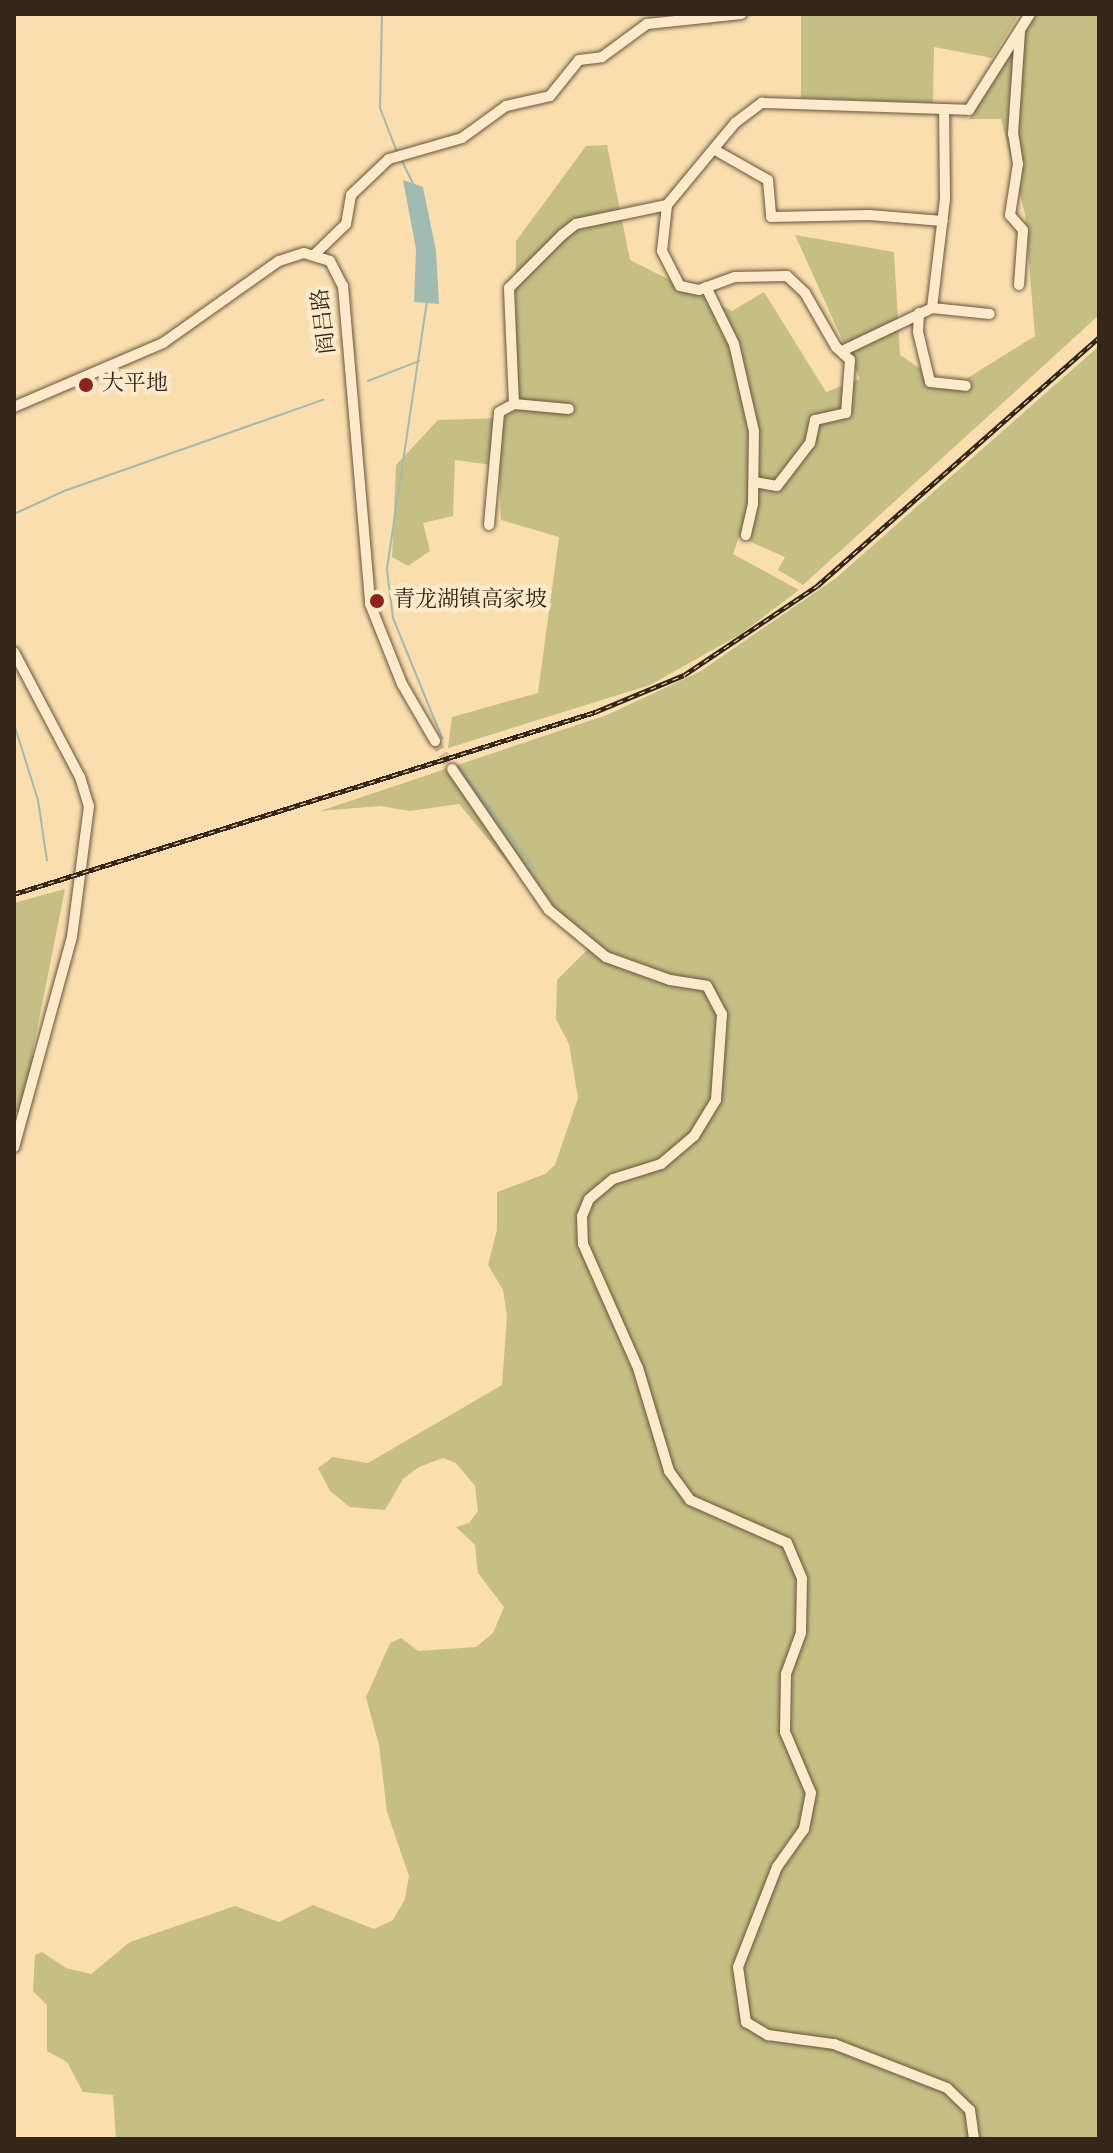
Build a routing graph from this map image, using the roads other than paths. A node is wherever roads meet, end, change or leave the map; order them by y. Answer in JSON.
{"nodes":[{"id":1,"x":741,"y":14,"type":"edge"},
{"id":2,"x":1030,"y":14,"type":"edge"},
{"id":3,"x":1020,"y":30,"type":"junction"},
{"id":4,"x":944,"y":109,"type":"junction"},
{"id":5,"x":715,"y":150,"type":"junction"},
{"id":6,"x":667,"y":205,"type":"junction"},
{"id":7,"x":943,"y":221,"type":"junction"},
{"id":8,"x":315,"y":254,"type":"junction"},
{"id":9,"x":1019,"y":285,"type":"dead end"},
{"id":10,"x":706,"y":287,"type":"junction"},
{"id":11,"x":932,"y":308,"type":"junction"},
{"id":12,"x":919,"y":313,"type":"junction"},
{"id":13,"x":990,"y":314,"type":"dead end"},
{"id":14,"x":842,"y":351,"type":"junction"},
{"id":15,"x":966,"y":386,"type":"dead end"},
{"id":16,"x":514,"y":404,"type":"junction"},
{"id":17,"x":14,"y":407,"type":"edge"},
{"id":18,"x":569,"y":409,"type":"dead end"},
{"id":19,"x":754,"y":482,"type":"junction"},
{"id":20,"x":489,"y":525,"type":"dead end"},
{"id":21,"x":746,"y":535,"type":"dead end"},
{"id":22,"x":14,"y":652,"type":"edge"},
{"id":23,"x":435,"y":741,"type":"tunnel mouth"},
{"id":24,"x":452,"y":769,"type":"tunnel mouth"},
{"id":25,"x":14,"y":1147,"type":"edge"},
{"id":26,"x":974,"y":2139,"type":"edge"}],
"edges":[{"from":1,"to":8,"type":"street"},
{"from":2,"to":3,"type":"street"},
{"from":3,"to":4,"type":"street"},
{"from":3,"to":9,"type":"street"},
{"from":4,"to":5,"type":"street"},
{"from":4,"to":7,"type":"street"},
{"from":5,"to":6,"type":"street"},
{"from":5,"to":7,"type":"street"},
{"from":6,"to":10,"type":"street"},
{"from":6,"to":16,"type":"street"},
{"from":7,"to":11,"type":"street"},
{"from":8,"to":17,"type":"street"},
{"from":8,"to":23,"type":"street","name":"阎吕路"},
{"from":10,"to":14,"type":"street"},
{"from":10,"to":19,"type":"street"},
{"from":11,"to":12,"type":"street"},
{"from":11,"to":13,"type":"street"},
{"from":12,"to":14,"type":"street"},
{"from":12,"to":15,"type":"street"},
{"from":14,"to":19,"type":"street"},
{"from":16,"to":18,"type":"street"},
{"from":16,"to":20,"type":"street"},
{"from":19,"to":21,"type":"street"},
{"from":22,"to":25,"type":"street"},
{"from":24,"to":26,"type":"street"}]}
